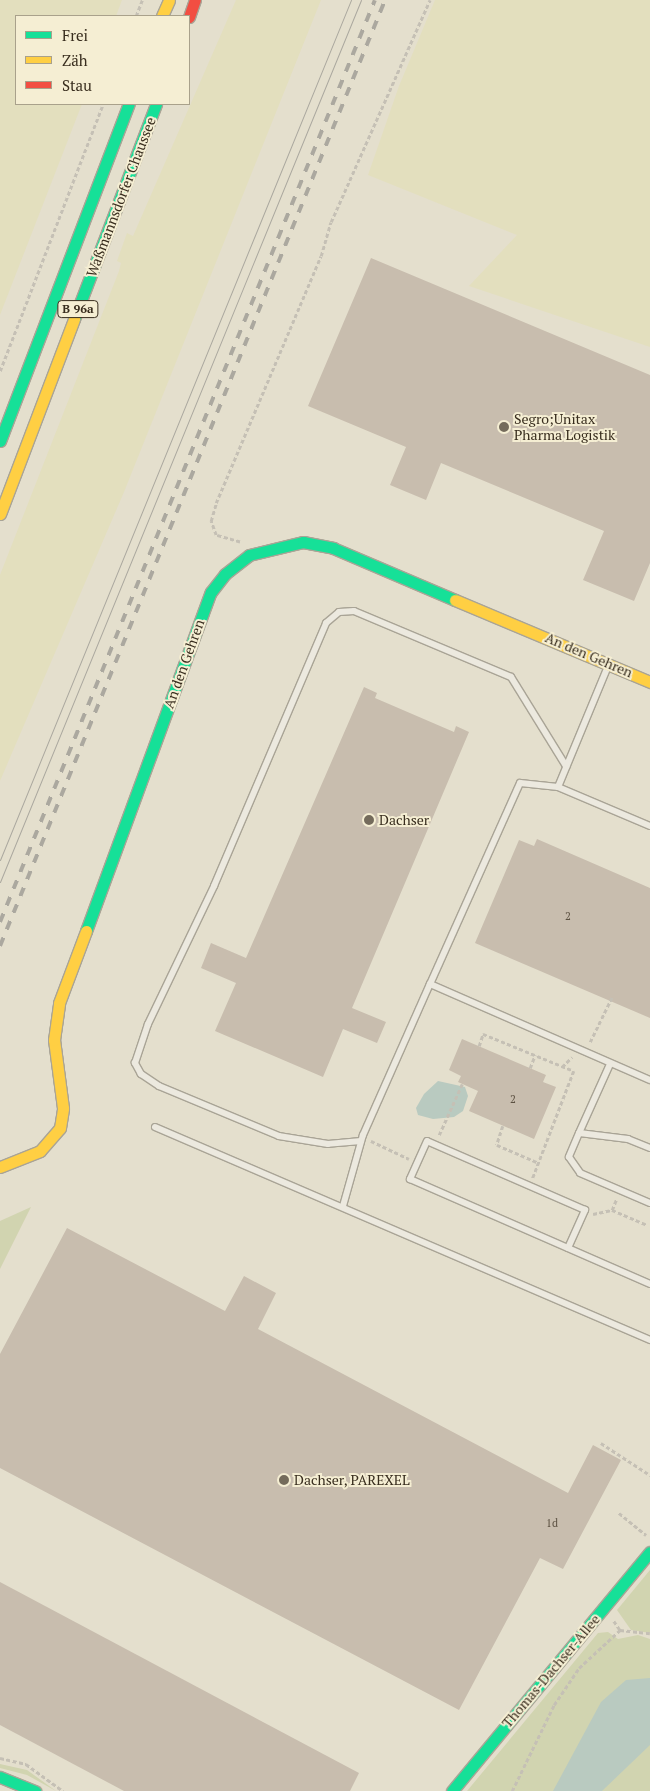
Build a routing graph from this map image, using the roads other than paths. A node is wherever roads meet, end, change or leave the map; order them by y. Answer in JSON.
{"nodes":[{"id":1,"x":169,"y":0,"type":"edge"},
{"id":2,"x":195,"y":0,"type":"edge"},
{"id":3,"x":162,"y":15,"type":"edge"},
{"id":4,"x":190,"y":15,"type":"edge"},
{"id":5,"x":129,"y":105,"type":"edge"},
{"id":6,"x":156,"y":105,"type":"edge"},
{"id":7,"x":0,"y":441,"type":"edge"},
{"id":8,"x":0,"y":514,"type":"edge"},
{"id":9,"x":609,"y":663,"type":"junction"},
{"id":10,"x":650,"y":682,"type":"edge"},
{"id":11,"x":566,"y":766,"type":"junction"},
{"id":12,"x":558,"y":787,"type":"junction"},
{"id":13,"x":650,"y":826,"type":"edge"},
{"id":14,"x":430,"y":984,"type":"junction"},
{"id":15,"x":610,"y":1064,"type":"junction"},
{"id":16,"x":650,"y":1080,"type":"edge"},
{"id":17,"x":155,"y":1127,"type":"dead end"},
{"id":18,"x":580,"y":1133,"type":"junction"},
{"id":19,"x":362,"y":1139,"type":"junction"},
{"id":20,"x":650,"y":1148,"type":"edge"},
{"id":21,"x":0,"y":1167,"type":"edge"},
{"id":22,"x":650,"y":1203,"type":"edge"},
{"id":23,"x":343,"y":1206,"type":"junction"},
{"id":24,"x":568,"y":1248,"type":"junction"},
{"id":25,"x":650,"y":1284,"type":"edge"},
{"id":26,"x":650,"y":1340,"type":"edge"},
{"id":27,"x":650,"y":1552,"type":"edge"},
{"id":28,"x":0,"y":1777,"type":"edge"},
{"id":29,"x":36,"y":1791,"type":"edge"},
{"id":30,"x":452,"y":1791,"type":"edge"}],
"edges":[{"from":1,"to":3,"type":"street"},
{"from":2,"to":4,"type":"street"},
{"from":5,"to":7,"type":"street","name":"Waßmannsdorfer Chaussee","number":"B 96a"},
{"from":6,"to":8,"type":"street","name":"Waßmannsdorfer Chaussee","number":"B 96a"},
{"from":9,"to":10,"type":"street","name":"An den Gehren"},
{"from":9,"to":11,"type":"lane"},
{"from":9,"to":21,"type":"street","name":"An den Gehren"},
{"from":11,"to":12,"type":"lane"},
{"from":11,"to":19,"type":"lane"},
{"from":12,"to":13,"type":"lane"},
{"from":12,"to":14,"type":"lane"},
{"from":14,"to":15,"type":"lane"},
{"from":14,"to":19,"type":"lane"},
{"from":15,"to":16,"type":"lane"},
{"from":15,"to":18,"type":"lane"},
{"from":17,"to":23,"type":"lane"},
{"from":18,"to":20,"type":"lane"},
{"from":18,"to":22,"type":"lane"},
{"from":19,"to":23,"type":"lane"},
{"from":23,"to":26,"type":"lane"},
{"from":24,"to":24,"type":"lane"},
{"from":24,"to":25,"type":"lane"},
{"from":27,"to":30,"type":"street","name":"Thomas-Dachser-Allee"},
{"from":28,"to":29,"type":"street"}]}
